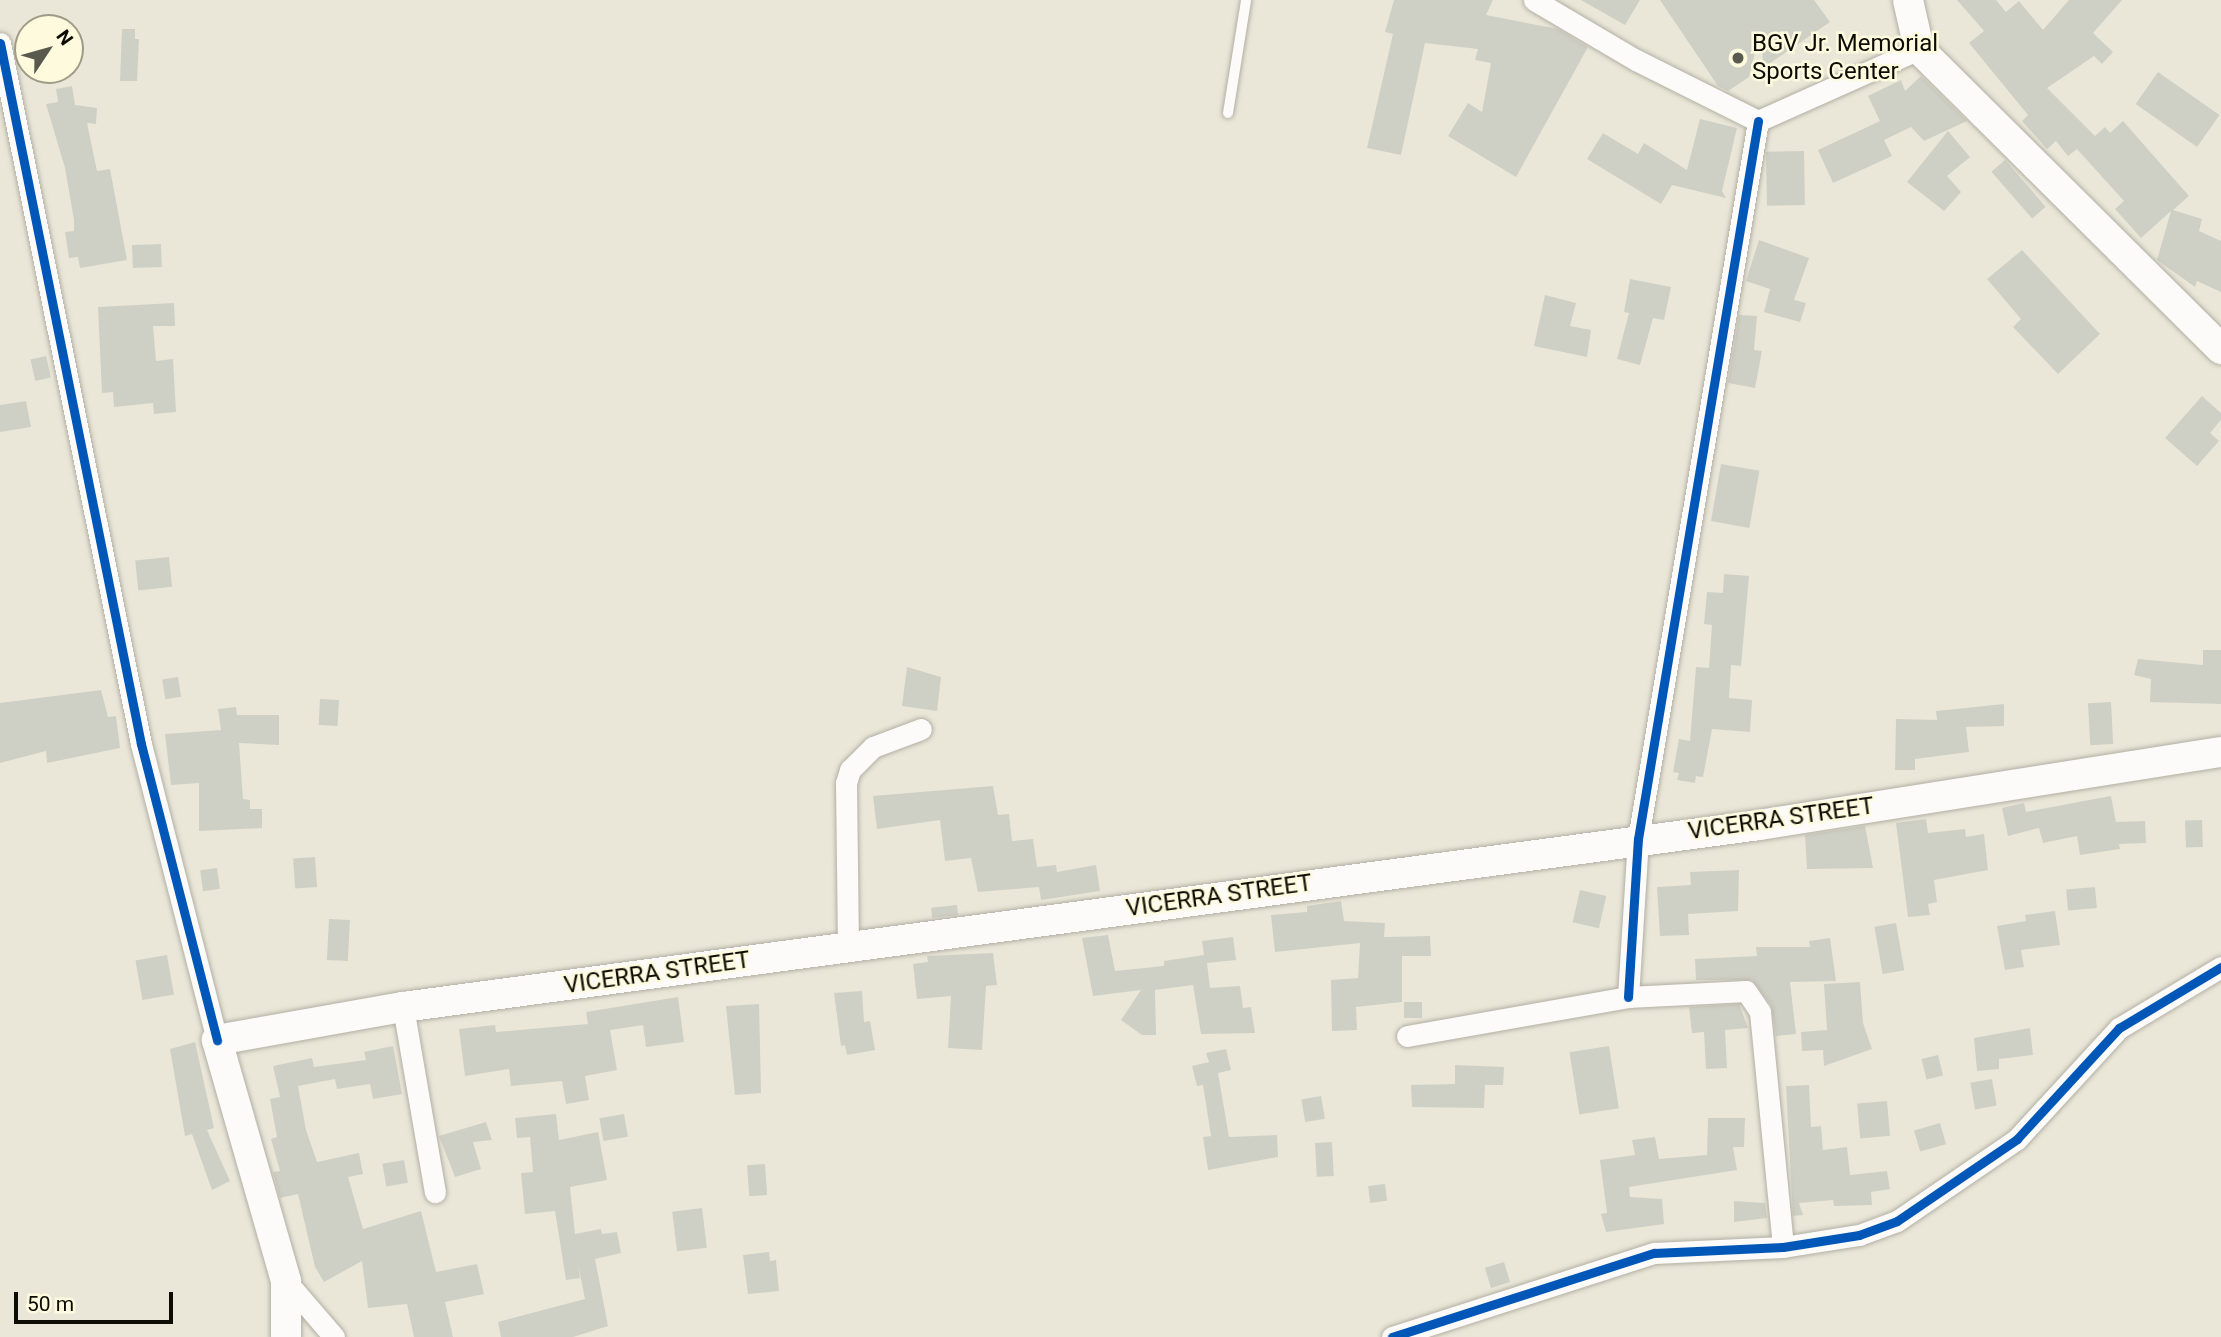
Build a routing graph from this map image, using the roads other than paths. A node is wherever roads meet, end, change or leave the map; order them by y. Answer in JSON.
{"nodes":[{"id":1,"x":1246,"y":0,"type":"edge"},
{"id":2,"x":1534,"y":0,"type":"edge"},
{"id":3,"x":1908,"y":0,"type":"edge"},
{"id":4,"x":0,"y":43,"type":"edge"},
{"id":5,"x":1919,"y":49,"type":"junction"},
{"id":6,"x":1228,"y":113,"type":"dead end"},
{"id":7,"x":1758,"y":121,"type":"junction"},
{"id":8,"x":2221,"y":349,"type":"edge"},
{"id":9,"x":921,"y":729,"type":"dead end"},
{"id":10,"x":2221,"y":752,"type":"edge"},
{"id":11,"x":1637,"y":839,"type":"junction"},
{"id":12,"x":848,"y":947,"type":"junction"},
{"id":13,"x":2221,"y":967,"type":"edge"},
{"id":14,"x":1628,"y":997,"type":"junction"},
{"id":15,"x":403,"y":1007,"type":"junction"},
{"id":16,"x":1407,"y":1036,"type":"dead end"},
{"id":17,"x":217,"y":1040,"type":"junction"},
{"id":18,"x":435,"y":1192,"type":"dead end"},
{"id":19,"x":1783,"y":1247,"type":"junction"},
{"id":20,"x":286,"y":1281,"type":"junction"},
{"id":21,"x":286,"y":1337,"type":"edge"},
{"id":22,"x":334,"y":1337,"type":"edge"},
{"id":23,"x":1392,"y":1337,"type":"edge"}],
"edges":[{"from":1,"to":6,"type":"lane"},
{"from":2,"to":7,"type":"street"},
{"from":3,"to":5,"type":"main road"},
{"from":4,"to":17,"type":"street"},
{"from":5,"to":7,"type":"street"},
{"from":5,"to":8,"type":"main road"},
{"from":7,"to":11,"type":"street"},
{"from":9,"to":12,"type":"street"},
{"from":10,"to":11,"type":"main road","name":"VICERRA STREET"},
{"from":11,"to":12,"type":"main road","name":"VICERRA STREET"},
{"from":11,"to":14,"type":"street"},
{"from":12,"to":15,"type":"main road","name":"VICERRA STREET"},
{"from":13,"to":19,"type":"street"},
{"from":14,"to":16,"type":"street"},
{"from":14,"to":19,"type":"street"},
{"from":15,"to":17,"type":"main road","name":"VICERRA STREET"},
{"from":15,"to":18,"type":"street"},
{"from":17,"to":20,"type":"main road"},
{"from":19,"to":23,"type":"street"},
{"from":20,"to":21,"type":"main road"},
{"from":20,"to":22,"type":"street"}]}
